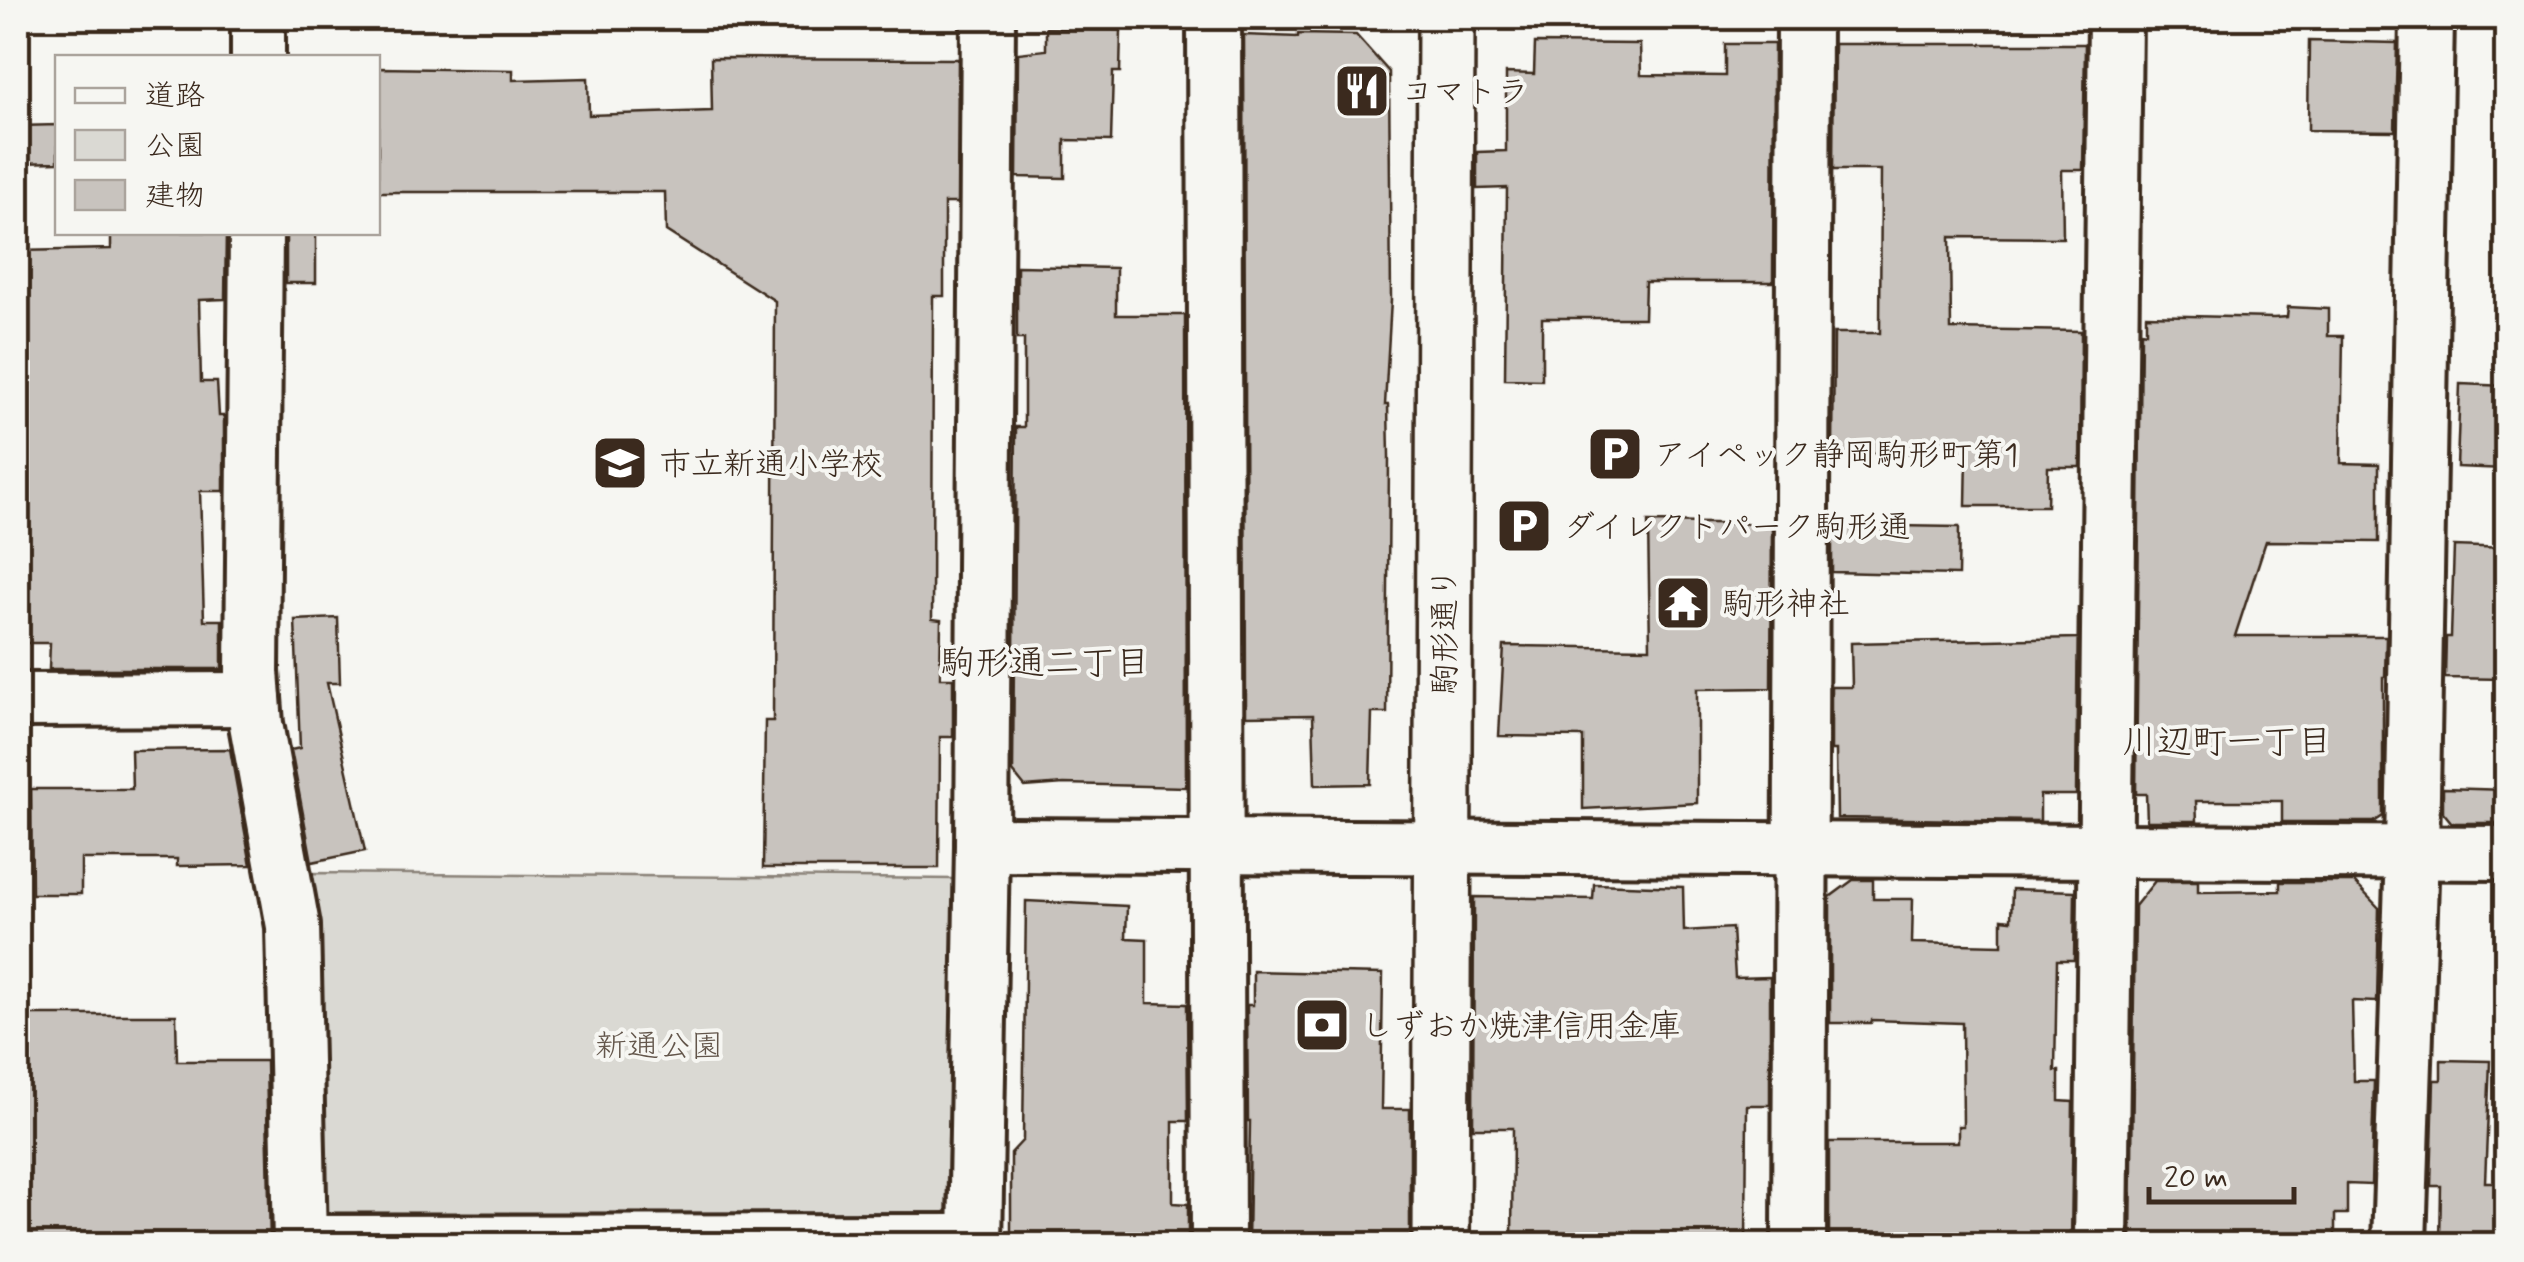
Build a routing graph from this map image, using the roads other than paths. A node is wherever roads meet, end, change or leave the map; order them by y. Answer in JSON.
{"nodes":[{"id":1,"x":258,"y":18,"type":"edge"},
{"id":2,"x":988,"y":18,"type":"edge"},
{"id":3,"x":1214,"y":18,"type":"edge"},
{"id":4,"x":1446,"y":18,"type":"edge"},
{"id":5,"x":1804,"y":18,"type":"edge"},
{"id":6,"x":2114,"y":18,"type":"edge"},
{"id":7,"x":2427,"y":18,"type":"edge"},
{"id":8,"x":258,"y":55,"type":"edge"},
{"id":9,"x":256,"y":235,"type":"edge"},
{"id":10,"x":254,"y":699,"type":"junction"},
{"id":11,"x":18,"y":700,"type":"edge"},
{"id":12,"x":982,"y":845,"type":"junction"},
{"id":13,"x":1217,"y":848,"type":"junction"},
{"id":14,"x":1803,"y":849,"type":"junction"},
{"id":15,"x":2106,"y":849,"type":"junction"},
{"id":16,"x":1443,"y":850,"type":"junction"},
{"id":17,"x":2412,"y":850,"type":"junction"},
{"id":18,"x":2506,"y":853,"type":"edge"},
{"id":19,"x":300,"y":1243,"type":"edge"},
{"id":20,"x":643,"y":1243,"type":"edge"},
{"id":21,"x":975,"y":1243,"type":"edge"},
{"id":22,"x":1218,"y":1244,"type":"edge"},
{"id":23,"x":1441,"y":1244,"type":"edge"},
{"id":24,"x":1798,"y":1244,"type":"edge"},
{"id":25,"x":2101,"y":1244,"type":"edge"},
{"id":26,"x":2399,"y":1244,"type":"edge"}],
"edges":[{"from":1,"to":8,"type":"street"},
{"from":2,"to":12,"type":"street"},
{"from":3,"to":13,"type":"street"},
{"from":4,"to":16,"type":"street","name":"駒形通り"},
{"from":5,"to":14,"type":"street"},
{"from":6,"to":15,"type":"street"},
{"from":7,"to":17,"type":"street"},
{"from":9,"to":10,"type":"street"},
{"from":10,"to":11,"type":"street"},
{"from":10,"to":19,"type":"street"},
{"from":12,"to":13,"type":"street"},
{"from":12,"to":21,"type":"street"},
{"from":13,"to":16,"type":"street"},
{"from":13,"to":22,"type":"street"},
{"from":14,"to":15,"type":"street"},
{"from":14,"to":16,"type":"street"},
{"from":14,"to":24,"type":"street"},
{"from":15,"to":17,"type":"street"},
{"from":15,"to":25,"type":"street"},
{"from":16,"to":23,"type":"street","name":"駒形通り"},
{"from":17,"to":18,"type":"street"},
{"from":17,"to":26,"type":"street"},
{"from":19,"to":20,"type":"street"},
{"from":20,"to":21,"type":"street"}]}
